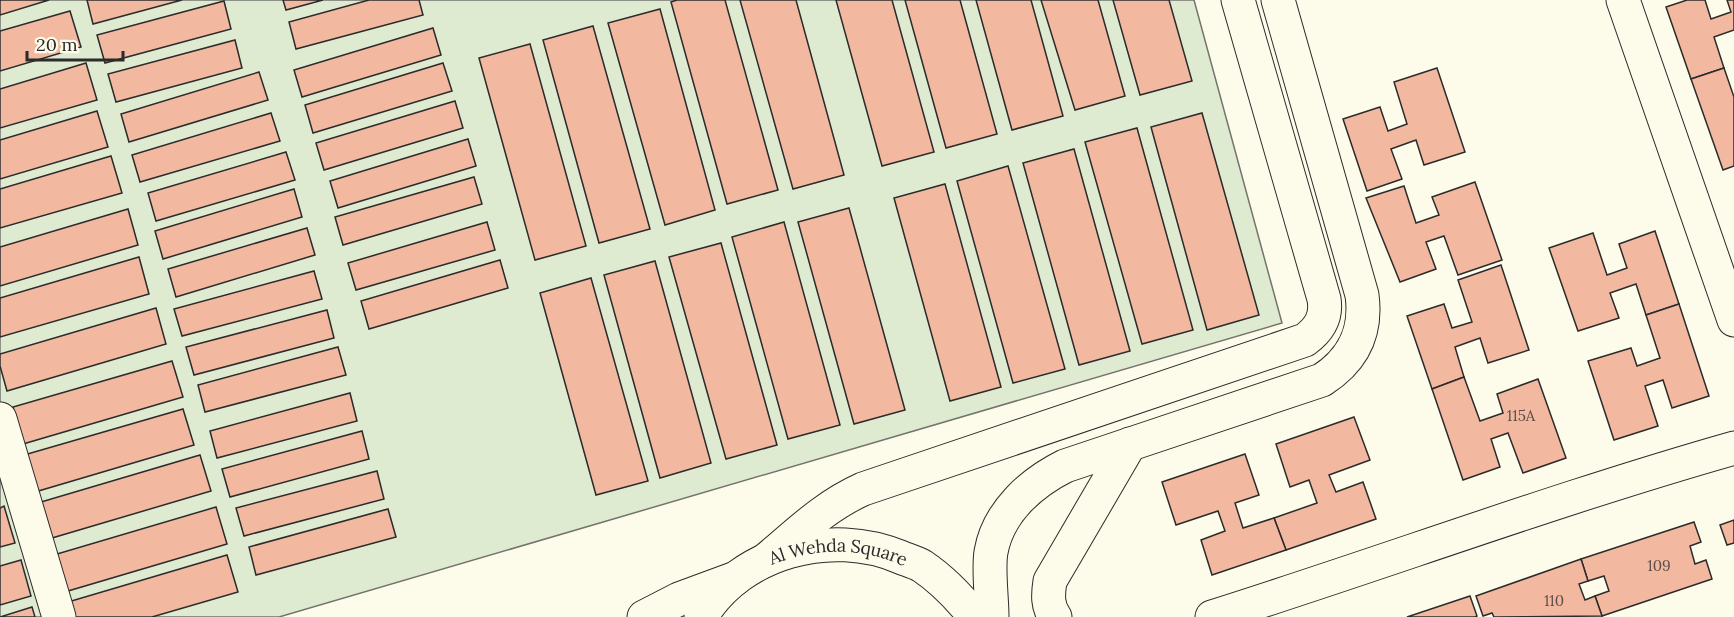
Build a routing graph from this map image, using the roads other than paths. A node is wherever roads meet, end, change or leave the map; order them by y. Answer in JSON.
{"nodes":[{"id":1,"x":1238,"y":0,"type":"edge"},
{"id":2,"x":1278,"y":0,"type":"edge"},
{"id":3,"x":1623,"y":0,"type":"edge"},
{"id":4,"x":1734,"y":321,"type":"edge"},
{"id":5,"x":0,"y":419,"type":"edge"},
{"id":6,"x":1130,"y":444,"type":"junction"},
{"id":7,"x":1734,"y":448,"type":"edge"},
{"id":8,"x":767,"y":559,"type":"junction"},
{"id":9,"x":736,"y":578,"type":"junction"},
{"id":10,"x":59,"y":617,"type":"edge"},
{"id":11,"x":644,"y":617,"type":"edge"},
{"id":12,"x":701,"y":617,"type":"edge"},
{"id":13,"x":975,"y":617,"type":"edge"},
{"id":14,"x":992,"y":617,"type":"edge"},
{"id":15,"x":1054,"y":617,"type":"edge"},
{"id":16,"x":1212,"y":617,"type":"edge"}],
"edges":[{"from":1,"to":8,"type":"main road"},
{"from":2,"to":6,"type":"main road"},
{"from":3,"to":4,"type":"main road"},
{"from":5,"to":10,"type":"main road"},
{"from":6,"to":14,"type":"main road"},
{"from":6,"to":15,"type":"main road"},
{"from":7,"to":16,"type":"main road"},
{"from":8,"to":9,"type":"main road","name":"Al Wehda Square"},
{"from":8,"to":13,"type":"main road","name":"Al Wehda Square"},
{"from":9,"to":11,"type":"main road"},
{"from":9,"to":12,"type":"main road","name":"Al Wehda Square"}]}
